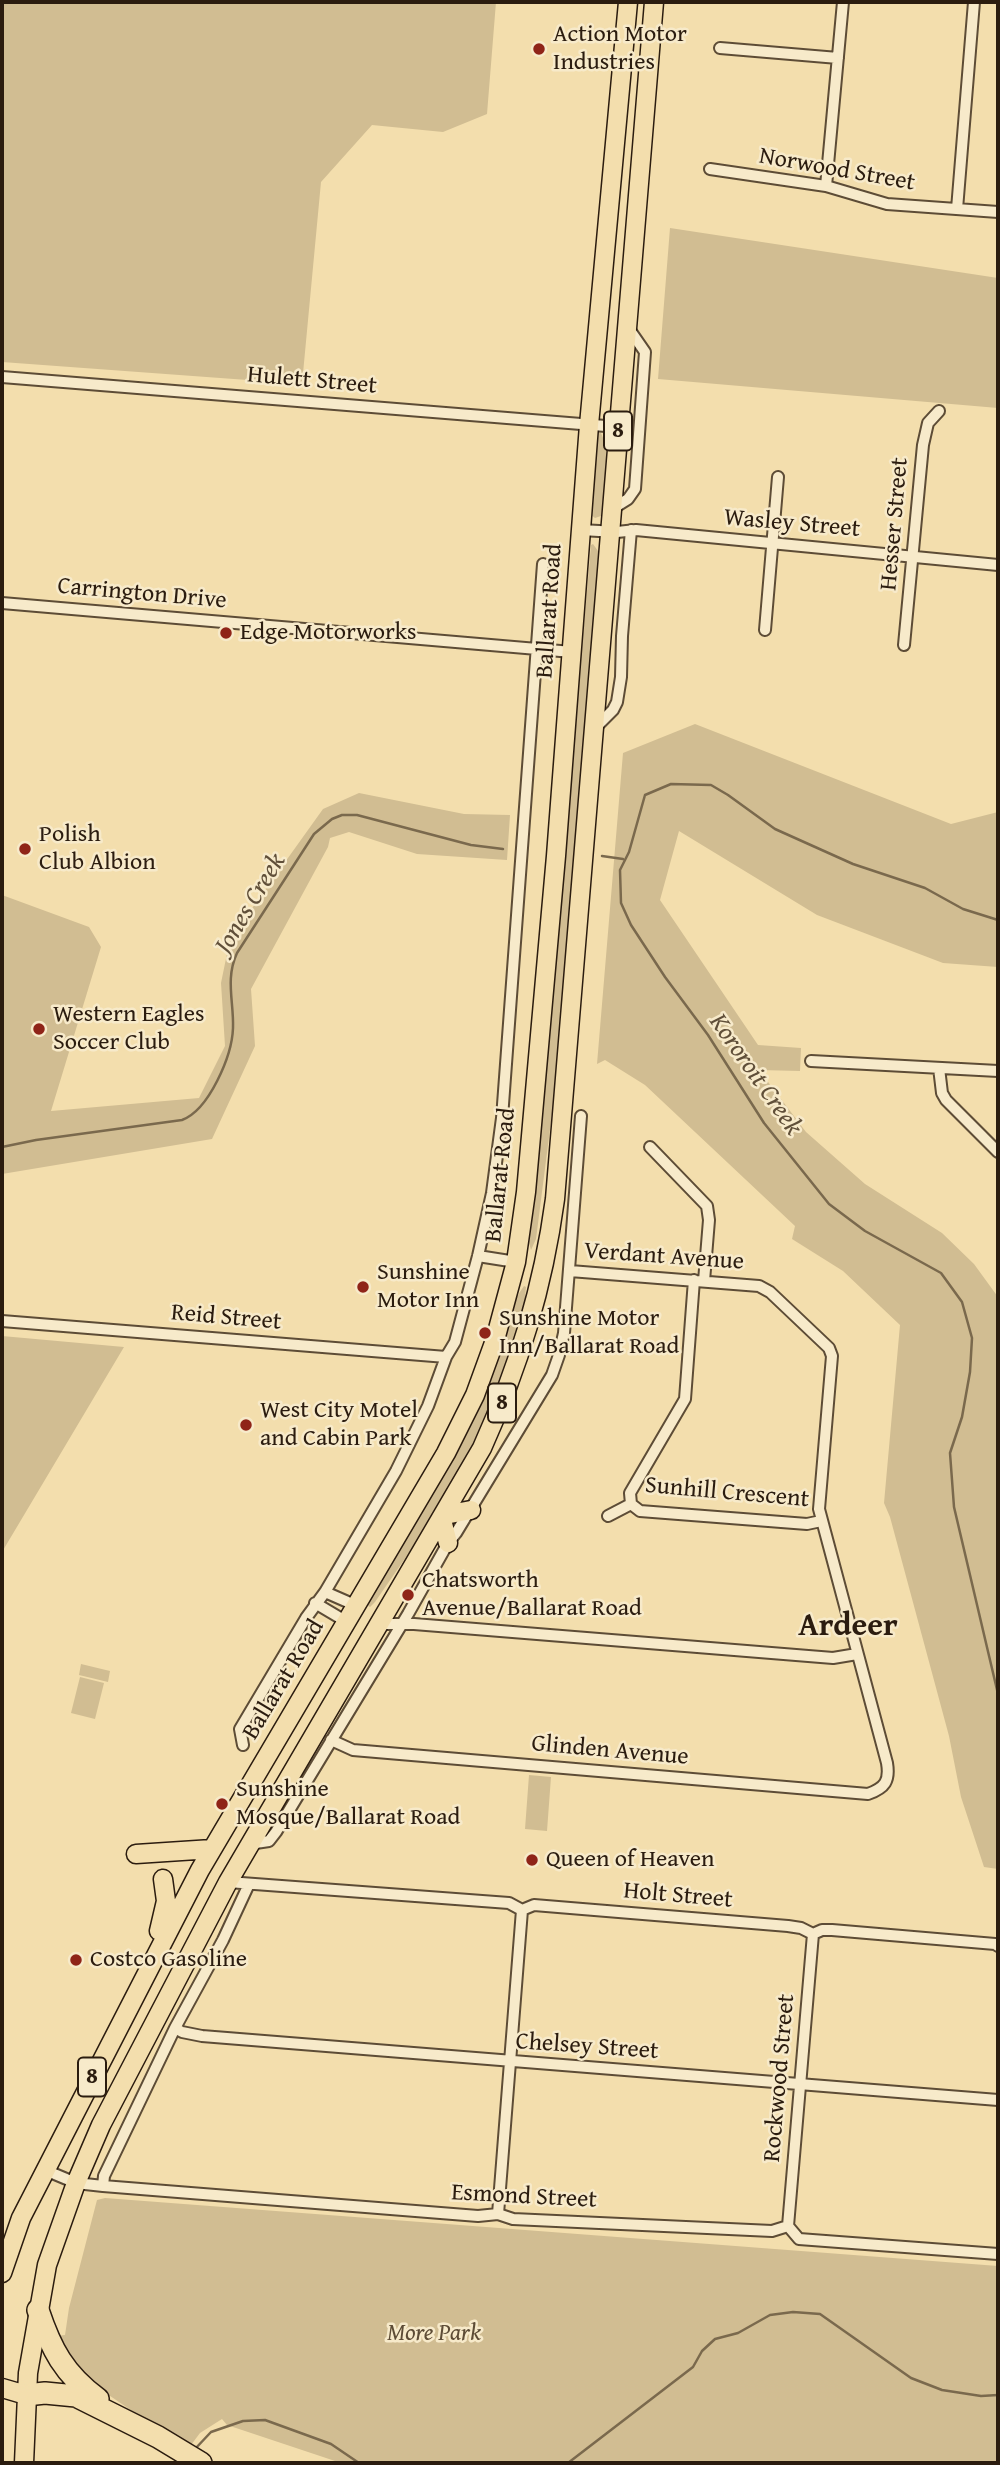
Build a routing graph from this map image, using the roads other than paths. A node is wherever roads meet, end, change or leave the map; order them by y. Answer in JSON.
{"nodes":[{"id":1,"x":628,"y":2,"type":"edge"},
{"id":2,"x":654,"y":2,"type":"edge"},
{"id":3,"x":843,"y":2,"type":"edge"},
{"id":4,"x":974,"y":2,"type":"edge"},
{"id":5,"x":720,"y":48,"type":"dead end"},
{"id":6,"x":838,"y":58,"type":"junction"},
{"id":7,"x":710,"y":169,"type":"dead end"},
{"id":8,"x":827,"y":186,"type":"junction"},
{"id":9,"x":957,"y":209,"type":"junction"},
{"id":10,"x":998,"y":212,"type":"edge"},
{"id":11,"x":627,"y":327,"type":"junction"},
{"id":12,"x":2,"y":377,"type":"edge"},
{"id":13,"x":939,"y":411,"type":"dead end"},
{"id":14,"x":589,"y":425,"type":"junction"},
{"id":15,"x":618,"y":427,"type":"junction"},
{"id":16,"x":778,"y":477,"type":"dead end"},
{"id":17,"x":612,"y":509,"type":"junction"},
{"id":18,"x":581,"y":530,"type":"junction"},
{"id":19,"x":631,"y":530,"type":"junction"},
{"id":20,"x":609,"y":532,"type":"junction"},
{"id":21,"x":773,"y":543,"type":"junction"},
{"id":22,"x":913,"y":556,"type":"junction"},
{"id":23,"x":543,"y":564,"type":"dead end"},
{"id":24,"x":998,"y":565,"type":"edge"},
{"id":25,"x":2,"y":603,"type":"edge"},
{"id":26,"x":765,"y":630,"type":"dead end"},
{"id":27,"x":904,"y":645,"type":"dead end"},
{"id":28,"x":536,"y":648,"type":"junction"},
{"id":29,"x":572,"y":652,"type":"junction"},
{"id":30,"x":593,"y":730,"type":"junction"},
{"id":31,"x":811,"y":1061,"type":"dead end"},
{"id":32,"x":943,"y":1068,"type":"junction"},
{"id":33,"x":998,"y":1072,"type":"edge"},
{"id":34,"x":581,"y":1116,"type":"dead end"},
{"id":35,"x":650,"y":1147,"type":"dead end"},
{"id":36,"x":998,"y":1152,"type":"edge"},
{"id":37,"x":478,"y":1256,"type":"junction"},
{"id":38,"x":516,"y":1262,"type":"junction"},
{"id":39,"x":545,"y":1267,"type":"junction"},
{"id":40,"x":570,"y":1271,"type":"junction"},
{"id":41,"x":699,"y":1280,"type":"junction"},
{"id":42,"x":2,"y":1321,"type":"edge"},
{"id":43,"x":446,"y":1357,"type":"junction"},
{"id":44,"x":631,"y":1504,"type":"junction"},
{"id":45,"x":471,"y":1510,"type":"junction"},
{"id":46,"x":608,"y":1516,"type":"dead end"},
{"id":47,"x":443,"y":1517,"type":"junction"},
{"id":48,"x":821,"y":1521,"type":"junction"},
{"id":49,"x":448,"y":1543,"type":"junction"},
{"id":50,"x":325,"y":1592,"type":"junction"},
{"id":51,"x":315,"y":1603,"type":"junction"},
{"id":52,"x":357,"y":1606,"type":"junction"},
{"id":53,"x":381,"y":1620,"type":"junction"},
{"id":54,"x":347,"y":1622,"type":"junction"},
{"id":55,"x":407,"y":1622,"type":"junction"},
{"id":56,"x":857,"y":1654,"type":"junction"},
{"id":57,"x":331,"y":1740,"type":"junction"},
{"id":58,"x":243,"y":1745,"type":"dead end"},
{"id":59,"x":886,"y":1785,"type":"joint"},
{"id":60,"x":249,"y":1844,"type":"junction"},
{"id":61,"x":212,"y":1849,"type":"junction"},
{"id":62,"x":136,"y":1854,"type":"dead end"},
{"id":63,"x":163,"y":1879,"type":"dead end"},
{"id":64,"x":228,"y":1882,"type":"junction"},
{"id":65,"x":249,"y":1884,"type":"junction"},
{"id":66,"x":522,"y":1910,"type":"junction"},
{"id":67,"x":813,"y":1934,"type":"junction"},
{"id":68,"x":998,"y":1946,"type":"edge"},
{"id":69,"x":147,"y":1971,"type":"junction"},
{"id":70,"x":175,"y":2028,"type":"junction"},
{"id":71,"x":509,"y":2062,"type":"junction"},
{"id":72,"x":801,"y":2084,"type":"junction"},
{"id":73,"x":998,"y":2100,"type":"edge"},
{"id":74,"x":45,"y":2170,"type":"junction"},
{"id":75,"x":76,"y":2183,"type":"junction"},
{"id":76,"x":103,"y":2186,"type":"junction"},
{"id":77,"x":498,"y":2214,"type":"junction"},
{"id":78,"x":788,"y":2226,"type":"junction"},
{"id":79,"x":998,"y":2254,"type":"edge"},
{"id":80,"x":2,"y":2273,"type":"edge"},
{"id":81,"x":38,"y":2310,"type":"junction"},
{"id":82,"x":2,"y":2388,"type":"edge"},
{"id":83,"x":26,"y":2395,"type":"junction"},
{"id":84,"x":127,"y":2421,"type":"junction"},
{"id":85,"x":24,"y":2463,"type":"edge"},
{"id":86,"x":201,"y":2463,"type":"edge"}],
"edges":[{"from":1,"to":14,"type":"highway","name":"Ballarat Road","number":"8"},
{"from":2,"to":11,"type":"highway","number":"8"},
{"from":3,"to":6,"type":"street"},
{"from":4,"to":9,"type":"street"},
{"from":5,"to":6,"type":"street"},
{"from":6,"to":8,"type":"street"},
{"from":7,"to":8,"type":"street","name":"Norwood Street"},
{"from":8,"to":9,"type":"street","name":"Norwood Street"},
{"from":9,"to":10,"type":"street","name":"Norwood Street"},
{"from":11,"to":15,"type":"highway","number":"8"},
{"from":11,"to":17,"type":"street"},
{"from":12,"to":14,"type":"street","name":"Hulett Street"},
{"from":13,"to":22,"type":"street","name":"Hesser Street"},
{"from":14,"to":15,"type":"street","name":"Hulett Street"},
{"from":14,"to":18,"type":"highway","name":"Ballarat Road","number":"8"},
{"from":15,"to":17,"type":"highway","number":"8"},
{"from":16,"to":21,"type":"street"},
{"from":17,"to":20,"type":"highway","number":"8"},
{"from":18,"to":20,"type":"street","name":"Wasley Street"},
{"from":18,"to":29,"type":"highway","name":"Ballarat Road","number":"8"},
{"from":19,"to":20,"type":"street","name":"Wasley Street"},
{"from":19,"to":21,"type":"street","name":"Wasley Street"},
{"from":19,"to":30,"type":"street"},
{"from":20,"to":30,"type":"highway","number":"8"},
{"from":21,"to":22,"type":"street","name":"Wasley Street"},
{"from":21,"to":26,"type":"street"},
{"from":22,"to":24,"type":"street","name":"Wasley Street"},
{"from":22,"to":27,"type":"street","name":"Hesser Street"},
{"from":23,"to":28,"type":"street","name":"Ballarat Road"},
{"from":25,"to":28,"type":"street","name":"Carrington Drive"},
{"from":28,"to":29,"type":"street","name":"Carrington Drive"},
{"from":28,"to":37,"type":"street","name":"Ballarat Road"},
{"from":29,"to":38,"type":"highway","name":"Ballarat Road","number":"8"},
{"from":30,"to":39,"type":"highway","number":"8"},
{"from":31,"to":32,"type":"street"},
{"from":32,"to":33,"type":"street"},
{"from":32,"to":36,"type":"street"},
{"from":34,"to":40,"type":"street"},
{"from":35,"to":41,"type":"street","name":"Sunhill Crescent"},
{"from":37,"to":38,"type":"street"},
{"from":37,"to":43,"type":"street","name":"Ballarat Road"},
{"from":38,"to":39,"type":"highway"},
{"from":38,"to":52,"type":"highway","name":"Ballarat Road","number":"8"},
{"from":39,"to":47,"type":"highway","number":"8"},
{"from":40,"to":41,"type":"street","name":"Verdant Avenue"},
{"from":40,"to":45,"type":"street"},
{"from":41,"to":44,"type":"street","name":"Sunhill Crescent"},
{"from":41,"to":48,"type":"street","name":"Verdant Avenue"},
{"from":42,"to":43,"type":"street","name":"Reid Street"},
{"from":43,"to":50,"type":"street","name":"Ballarat Road"},
{"from":44,"to":46,"type":"street","name":"Sunhill Crescent"},
{"from":44,"to":48,"type":"street","name":"Sunhill Crescent"},
{"from":45,"to":47,"type":"highway"},
{"from":45,"to":49,"type":"street"},
{"from":47,"to":49,"type":"highway"},
{"from":47,"to":53,"type":"highway","number":"8"},
{"from":48,"to":56,"type":"street","name":"Verdant Avenue"},
{"from":49,"to":55,"type":"street"},
{"from":50,"to":51,"type":"street","name":"Ballarat Road"},
{"from":50,"to":52,"type":"street"},
{"from":51,"to":54,"type":"street"},
{"from":51,"to":58,"type":"street","name":"Ballarat Road"},
{"from":52,"to":53,"type":"highway"},
{"from":52,"to":54,"type":"highway","name":"Ballarat Road","number":"8"},
{"from":53,"to":54,"type":"highway"},
{"from":53,"to":55,"type":"street"},
{"from":53,"to":60,"type":"highway","number":"8"},
{"from":54,"to":61,"type":"highway","name":"Ballarat Road","number":"8"},
{"from":55,"to":56,"type":"street"},
{"from":55,"to":57,"type":"street"},
{"from":56,"to":59,"type":"street","name":"Verdant Avenue"},
{"from":57,"to":59,"type":"street","name":"Glinden Avenue"},
{"from":57,"to":60,"type":"street"},
{"from":60,"to":64,"type":"highway","number":"8"},
{"from":61,"to":62,"type":"highway"},
{"from":61,"to":69,"type":"highway","name":"Ballarat Road","number":"8"},
{"from":63,"to":69,"type":"highway"},
{"from":64,"to":65,"type":"street","name":"Holt Street"},
{"from":64,"to":75,"type":"highway","number":"8"},
{"from":65,"to":66,"type":"street","name":"Holt Street"},
{"from":65,"to":70,"type":"street"},
{"from":66,"to":67,"type":"street","name":"Holt Street"},
{"from":66,"to":71,"type":"street"},
{"from":67,"to":68,"type":"street","name":"Holt Street"},
{"from":67,"to":72,"type":"street","name":"Rockwood Street"},
{"from":69,"to":74,"type":"highway","name":"Ballarat Road","number":"8"},
{"from":70,"to":71,"type":"street","name":"Chelsey Street"},
{"from":70,"to":76,"type":"street"},
{"from":71,"to":72,"type":"street","name":"Chelsey Street"},
{"from":71,"to":77,"type":"street"},
{"from":72,"to":73,"type":"street","name":"Chelsey Street"},
{"from":72,"to":78,"type":"street","name":"Rockwood Street"},
{"from":74,"to":75,"type":"street","name":"Esmond Street"},
{"from":74,"to":80,"type":"highway","name":"Ballarat Road","number":"8"},
{"from":75,"to":76,"type":"street","name":"Esmond Street"},
{"from":75,"to":81,"type":"highway","number":"8"},
{"from":76,"to":77,"type":"street","name":"Esmond Street"},
{"from":77,"to":78,"type":"street","name":"Esmond Street"},
{"from":78,"to":79,"type":"street"},
{"from":81,"to":83,"type":"highway","number":"8"},
{"from":81,"to":84,"type":"highway"},
{"from":82,"to":83,"type":"highway"},
{"from":83,"to":84,"type":"highway"},
{"from":83,"to":85,"type":"highway","number":"8"},
{"from":84,"to":86,"type":"highway"}]}
